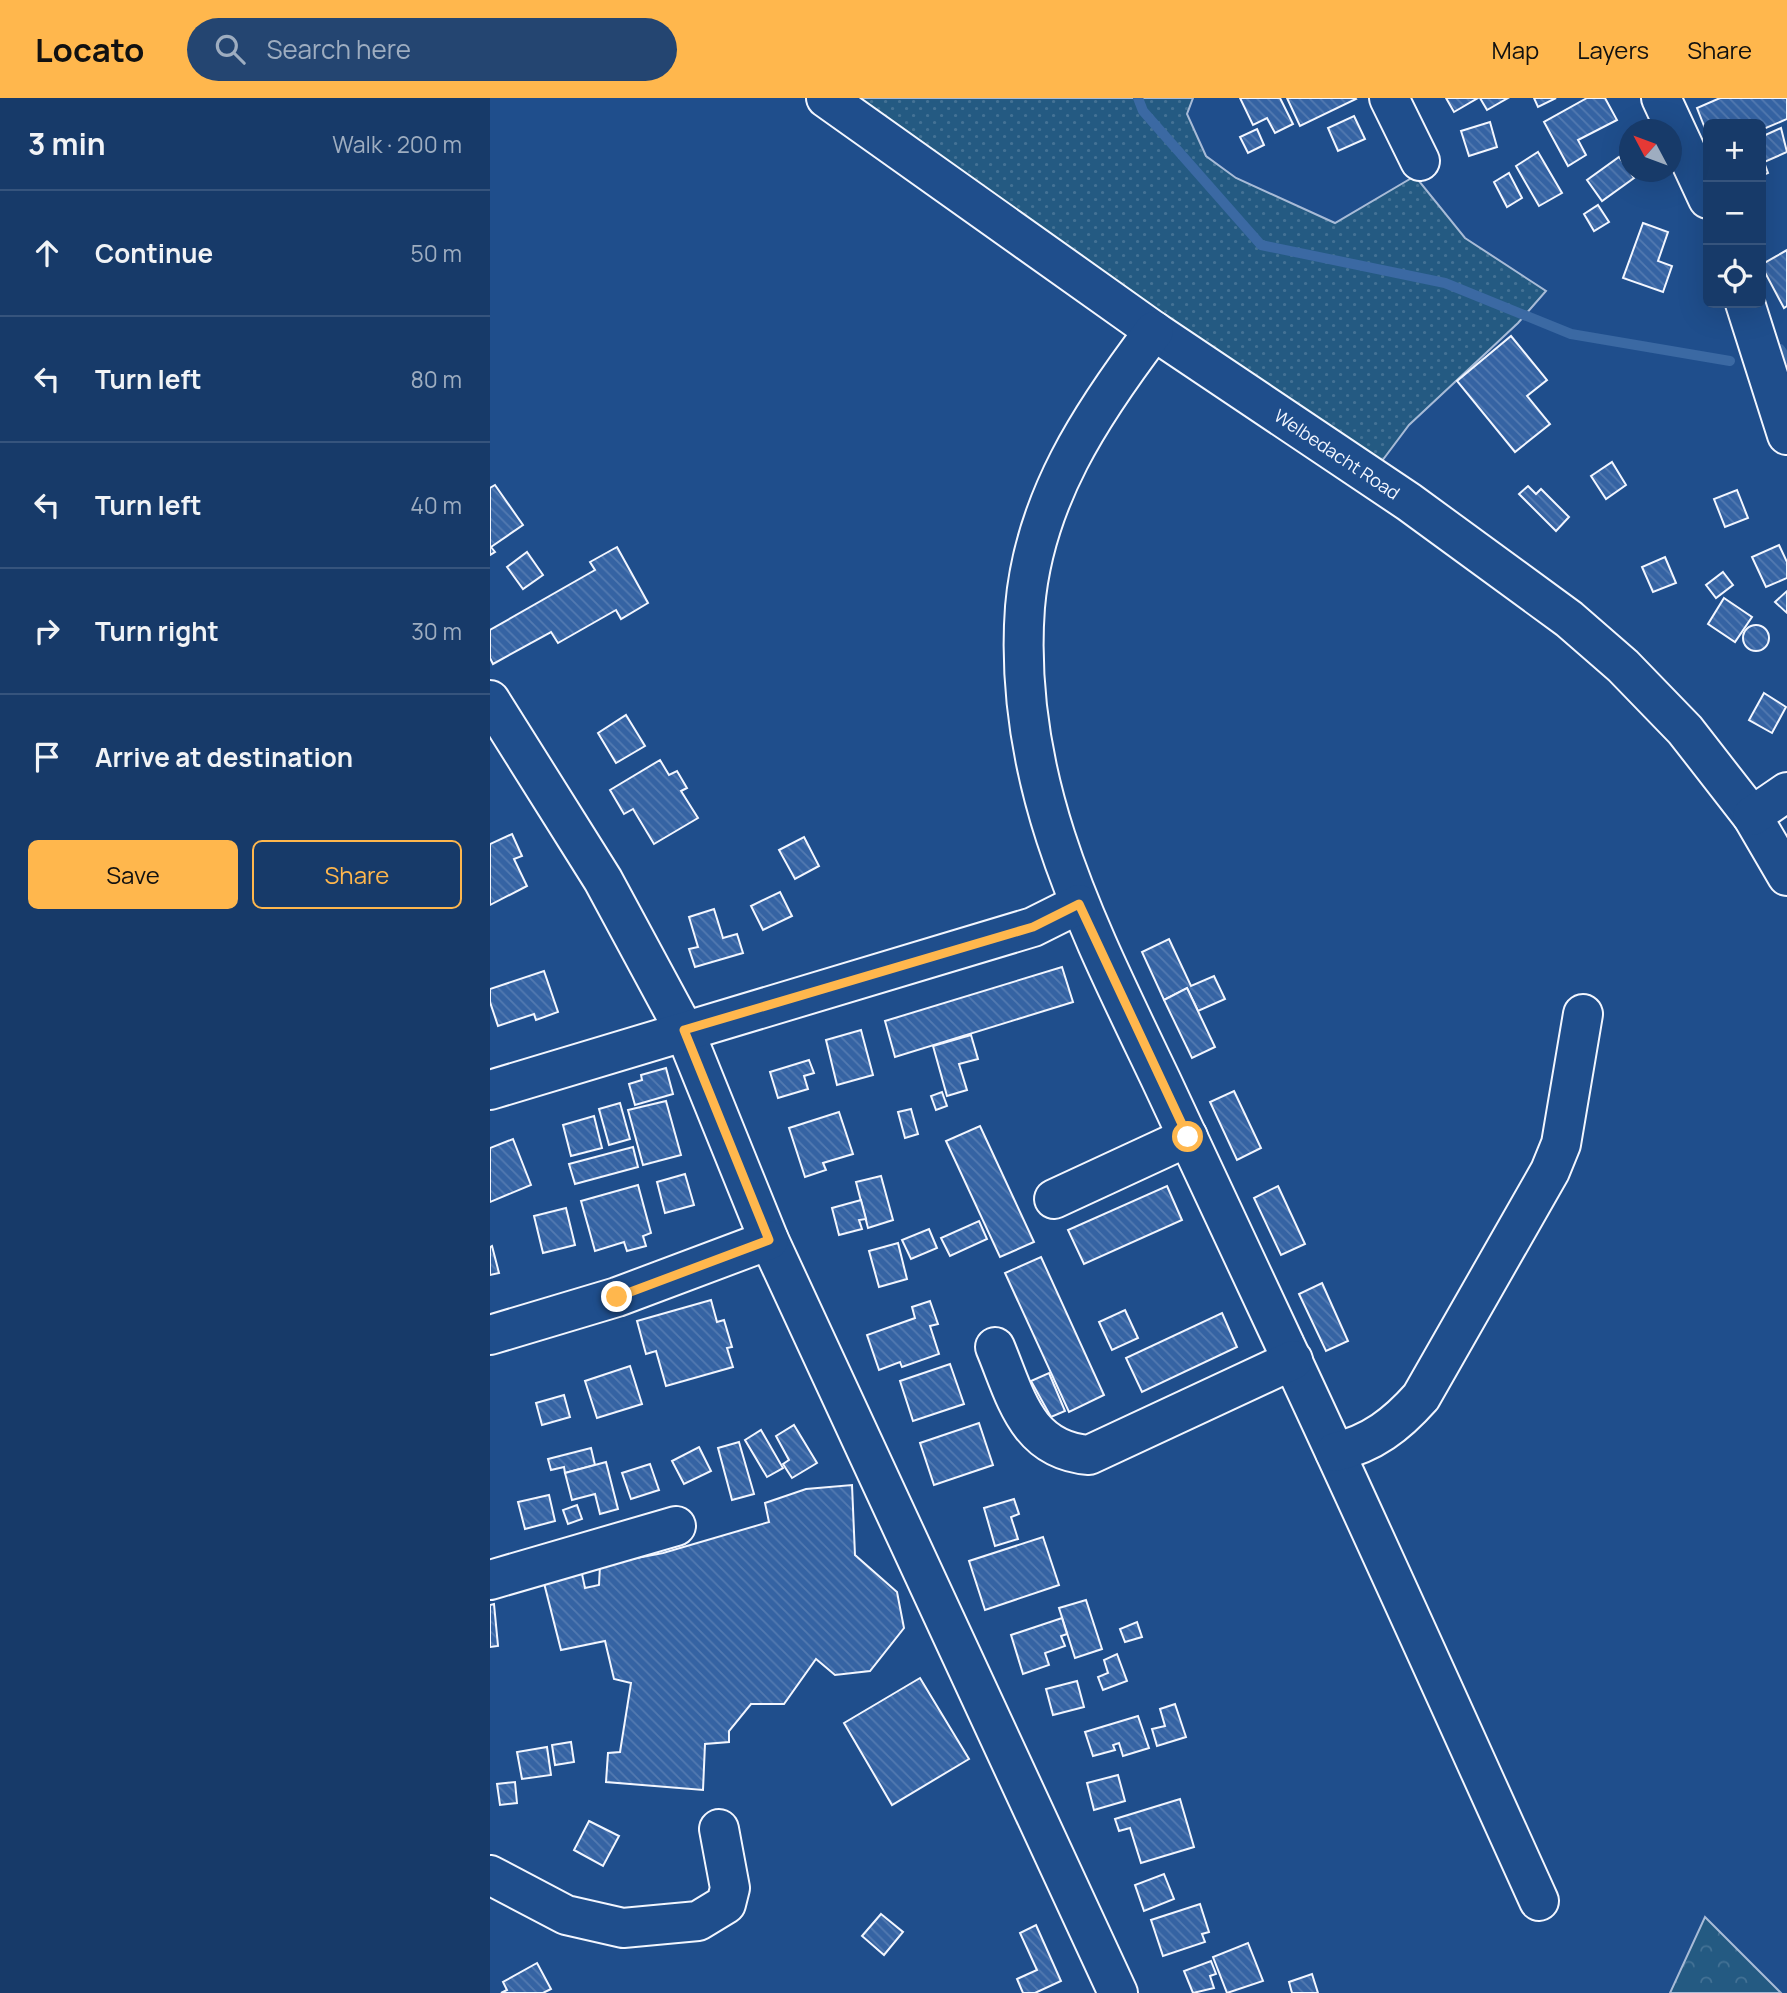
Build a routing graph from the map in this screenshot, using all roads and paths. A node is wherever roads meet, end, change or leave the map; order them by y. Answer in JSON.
{"nodes":[{"id":1,"x":826,"y":98,"type":"edge"},
{"id":2,"x":1388,"y":98,"type":"edge"},
{"id":3,"x":1661,"y":98,"type":"edge"},
{"id":4,"x":1420,"y":161,"type":"dead end"},
{"id":5,"x":1703,"y":188,"type":"edge"},
{"id":6,"x":1747,"y":308,"type":"edge"},
{"id":7,"x":1154,"y":331,"type":"junction"},
{"id":8,"x":1787,"y":435,"type":"edge"},
{"id":9,"x":490,"y":700,"type":"edge"},
{"id":10,"x":1787,"y":792,"type":"edge"},
{"id":11,"x":1752,"y":816,"type":"junction"},
{"id":12,"x":1787,"y":876,"type":"edge"},
{"id":13,"x":1079,"y":904,"type":"junction"},
{"id":14,"x":1583,"y":1014,"type":"dead end"},
{"id":15,"x":684,"y":1030,"type":"junction"},
{"id":16,"x":490,"y":1090,"type":"edge"},
{"id":17,"x":1188,"y":1137,"type":"junction"},
{"id":18,"x":1054,"y":1199,"type":"dead end"},
{"id":19,"x":769,"y":1240,"type":"junction"},
{"id":20,"x":490,"y":1335,"type":"edge"},
{"id":21,"x":995,"y":1347,"type":"dead end"},
{"id":22,"x":1293,"y":1360,"type":"junction"},
{"id":23,"x":1335,"y":1452,"type":"junction"},
{"id":24,"x":676,"y":1526,"type":"dead end"},
{"id":25,"x":490,"y":1580,"type":"edge"},
{"id":26,"x":719,"y":1829,"type":"dead end"},
{"id":27,"x":490,"y":1875,"type":"edge"},
{"id":28,"x":1539,"y":1901,"type":"dead end"},
{"id":29,"x":1118,"y":1993,"type":"edge"}],
"edges":[{"from":1,"to":7,"type":"street","name":"Welbedacht Road"},
{"from":2,"to":4,"type":"street"},
{"from":3,"to":5,"type":"street"},
{"from":6,"to":8,"type":"street"},
{"from":7,"to":11,"type":"street","name":"Welbedacht Road"},
{"from":7,"to":13,"type":"street"},
{"from":9,"to":15,"type":"street"},
{"from":10,"to":11,"type":"street"},
{"from":11,"to":12,"type":"street","name":"Welbedacht Road"},
{"from":13,"to":15,"type":"street"},
{"from":13,"to":17,"type":"street"},
{"from":14,"to":23,"type":"street"},
{"from":15,"to":16,"type":"street"},
{"from":15,"to":19,"type":"street"},
{"from":17,"to":18,"type":"street"},
{"from":17,"to":22,"type":"street"},
{"from":19,"to":20,"type":"street"},
{"from":19,"to":29,"type":"street"},
{"from":21,"to":22,"type":"street"},
{"from":22,"to":23,"type":"street"},
{"from":23,"to":28,"type":"street"},
{"from":24,"to":25,"type":"street"},
{"from":26,"to":27,"type":"street"}]}
